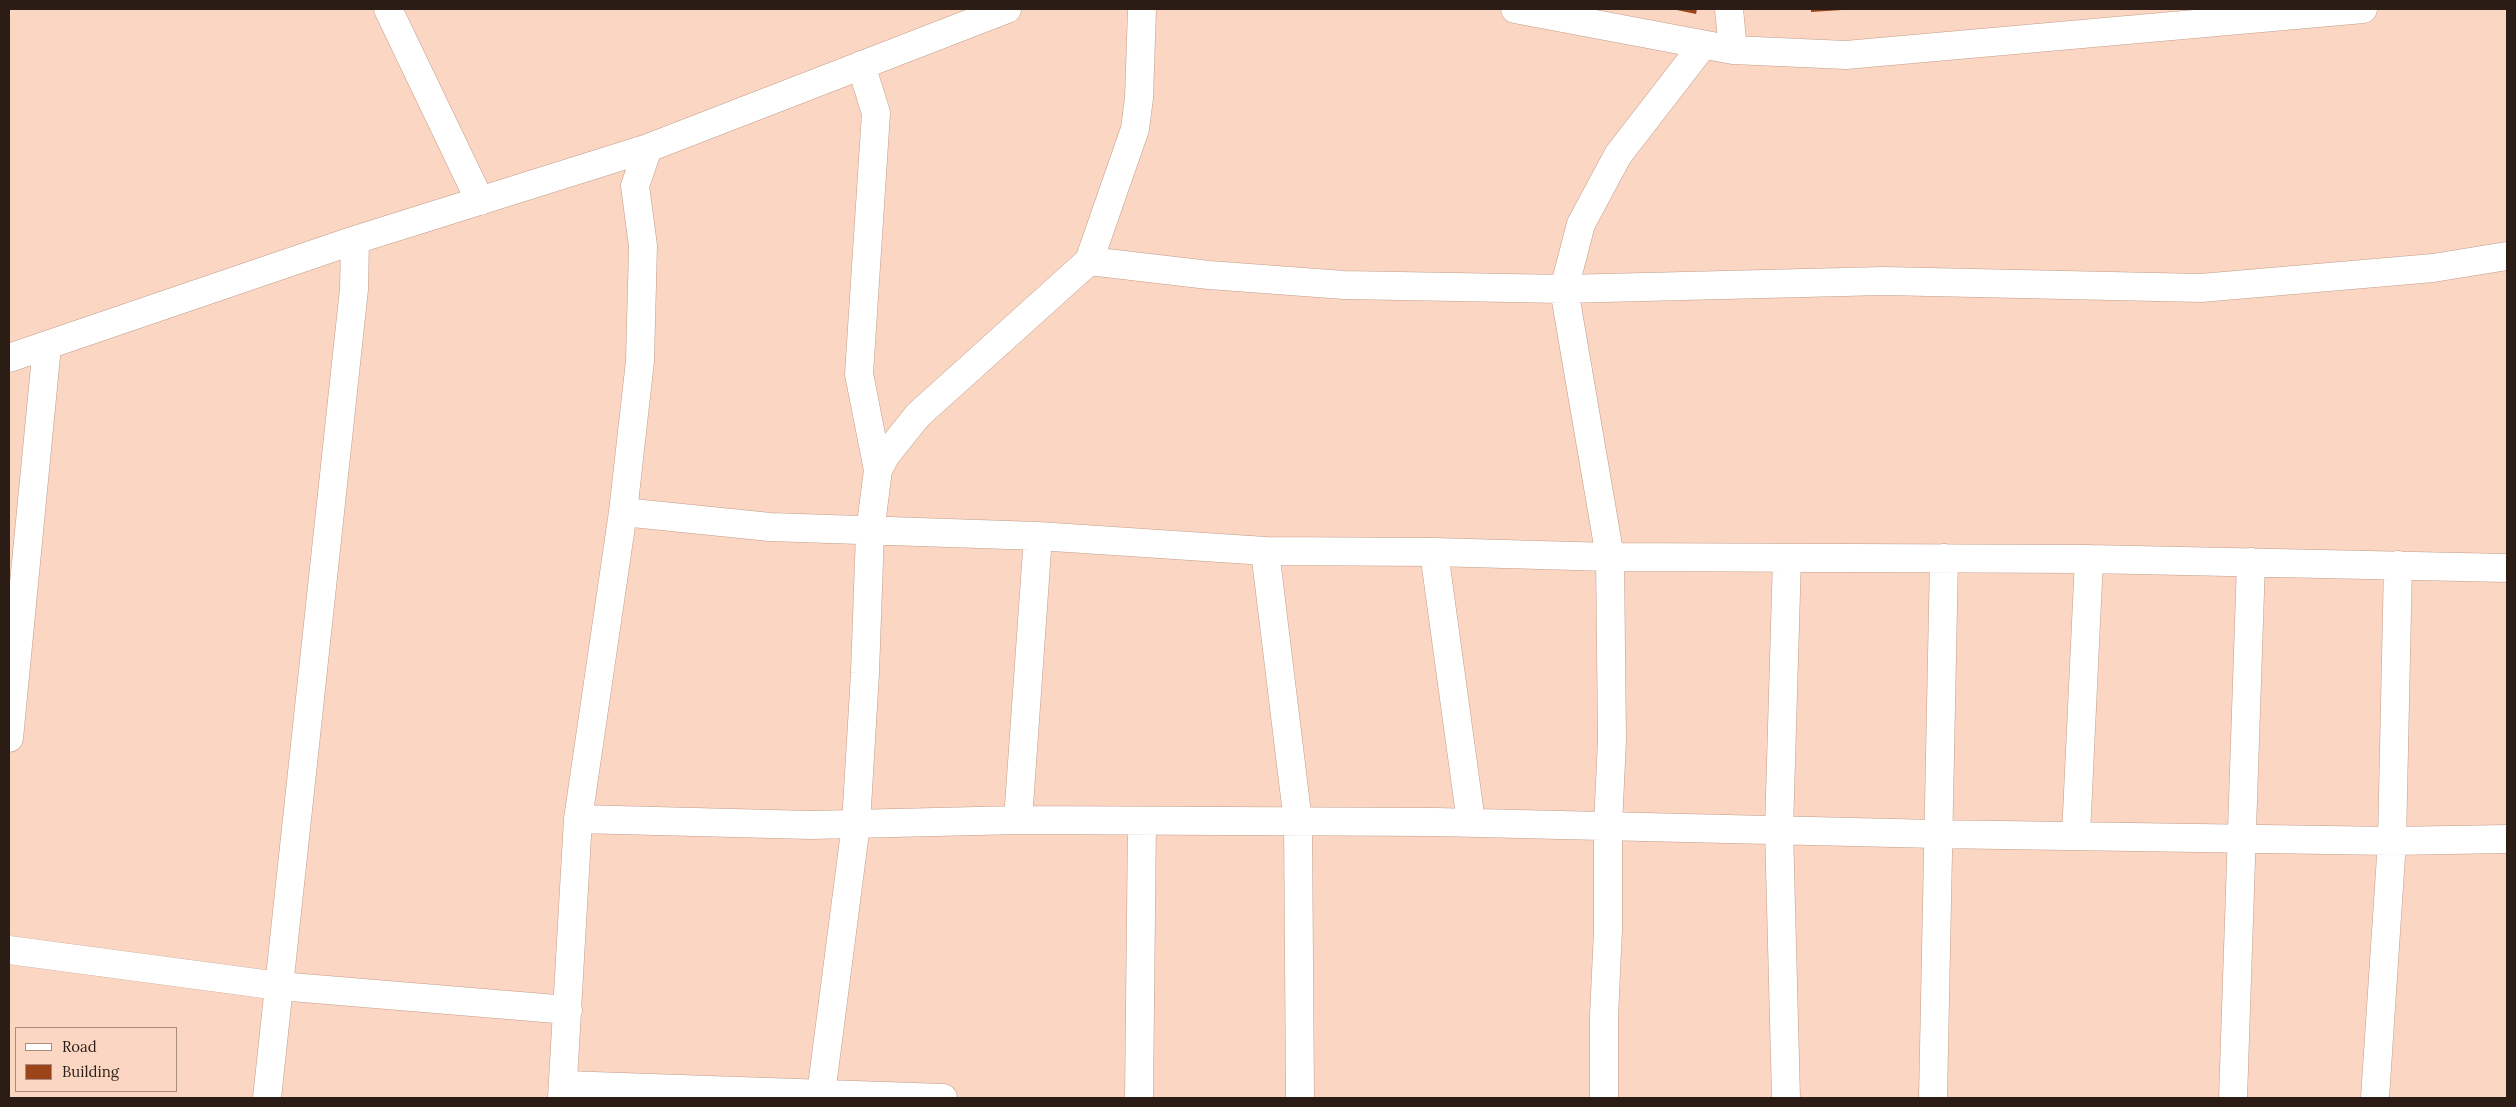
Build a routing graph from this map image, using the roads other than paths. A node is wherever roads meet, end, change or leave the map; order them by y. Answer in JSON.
{"nodes":[{"id":1,"x":388,"y":9,"type":"edge"},
{"id":2,"x":1007,"y":9,"type":"edge"},
{"id":3,"x":1142,"y":9,"type":"edge"},
{"id":4,"x":1515,"y":9,"type":"edge"},
{"id":5,"x":1729,"y":9,"type":"edge"},
{"id":6,"x":2362,"y":9,"type":"edge"},
{"id":7,"x":1703,"y":45,"type":"junction"},
{"id":8,"x":1733,"y":50,"type":"junction"},
{"id":9,"x":861,"y":65,"type":"junction"},
{"id":10,"x":648,"y":148,"type":"junction"},
{"id":11,"x":585,"y":169,"type":"junction"},
{"id":12,"x":635,"y":186,"type":"junction"},
{"id":13,"x":480,"y":201,"type":"junction"},
{"id":14,"x":355,"y":240,"type":"junction"},
{"id":15,"x":2507,"y":256,"type":"edge"},
{"id":16,"x":1089,"y":261,"type":"junction"},
{"id":17,"x":1564,"y":288,"type":"junction"},
{"id":18,"x":46,"y":346,"type":"junction"},
{"id":19,"x":9,"y":358,"type":"edge"},
{"id":20,"x":878,"y":470,"type":"junction"},
{"id":21,"x":623,"y":512,"type":"junction"},
{"id":22,"x":870,"y":532,"type":"junction"},
{"id":23,"x":1038,"y":536,"type":"junction"},
{"id":24,"x":1265,"y":551,"type":"junction"},
{"id":25,"x":1434,"y":552,"type":"junction"},
{"id":26,"x":1610,"y":557,"type":"junction"},
{"id":27,"x":1787,"y":558,"type":"junction"},
{"id":28,"x":1944,"y":558,"type":"junction"},
{"id":29,"x":2089,"y":559,"type":"junction"},
{"id":30,"x":2251,"y":562,"type":"junction"},
{"id":31,"x":2398,"y":565,"type":"junction"},
{"id":32,"x":2507,"y":568,"type":"edge"},
{"id":33,"x":9,"y":738,"type":"edge"},
{"id":34,"x":578,"y":819,"type":"junction"},
{"id":35,"x":1018,"y":820,"type":"junction"},
{"id":36,"x":1142,"y":821,"type":"junction"},
{"id":37,"x":1298,"y":822,"type":"junction"},
{"id":38,"x":1471,"y":822,"type":"junction"},
{"id":39,"x":856,"y":824,"type":"junction"},
{"id":40,"x":1608,"y":825,"type":"junction"},
{"id":41,"x":1779,"y":830,"type":"junction"},
{"id":42,"x":1936,"y":834,"type":"junction"},
{"id":43,"x":2076,"y":835,"type":"junction"},
{"id":44,"x":2241,"y":838,"type":"junction"},
{"id":45,"x":2507,"y":838,"type":"edge"},
{"id":46,"x":2392,"y":841,"type":"junction"},
{"id":47,"x":9,"y":950,"type":"edge"},
{"id":48,"x":279,"y":986,"type":"junction"},
{"id":49,"x":568,"y":1010,"type":"junction"},
{"id":50,"x":563,"y":1092,"type":"edge"},
{"id":51,"x":821,"y":1094,"type":"junction"},
{"id":52,"x":906,"y":1097,"type":"edge"},
{"id":53,"x":267,"y":1098,"type":"edge"},
{"id":54,"x":943,"y":1098,"type":"edge"},
{"id":55,"x":1139,"y":1098,"type":"edge"},
{"id":56,"x":1300,"y":1098,"type":"edge"},
{"id":57,"x":1604,"y":1098,"type":"edge"},
{"id":58,"x":1786,"y":1098,"type":"edge"},
{"id":59,"x":1933,"y":1098,"type":"edge"},
{"id":60,"x":2233,"y":1098,"type":"edge"},
{"id":61,"x":2375,"y":1098,"type":"edge"}],
"edges":[{"from":1,"to":13,"type":"street"},
{"from":2,"to":9,"type":"street"},
{"from":3,"to":16,"type":"street"},
{"from":4,"to":7,"type":"street"},
{"from":5,"to":8,"type":"street"},
{"from":6,"to":8,"type":"street"},
{"from":7,"to":8,"type":"street"},
{"from":7,"to":17,"type":"street"},
{"from":9,"to":10,"type":"street"},
{"from":9,"to":20,"type":"street"},
{"from":10,"to":11,"type":"street"},
{"from":10,"to":12,"type":"street"},
{"from":11,"to":12,"type":"street"},
{"from":11,"to":13,"type":"street"},
{"from":12,"to":21,"type":"street"},
{"from":13,"to":14,"type":"street"},
{"from":14,"to":18,"type":"street"},
{"from":14,"to":48,"type":"street"},
{"from":15,"to":17,"type":"street"},
{"from":16,"to":17,"type":"street"},
{"from":16,"to":20,"type":"street"},
{"from":17,"to":26,"type":"street"},
{"from":18,"to":19,"type":"street"},
{"from":18,"to":33,"type":"street"},
{"from":20,"to":22,"type":"street"},
{"from":21,"to":22,"type":"street"},
{"from":21,"to":34,"type":"street"},
{"from":22,"to":23,"type":"street"},
{"from":22,"to":39,"type":"street"},
{"from":23,"to":24,"type":"street"},
{"from":23,"to":35,"type":"street"},
{"from":24,"to":25,"type":"street"},
{"from":24,"to":37,"type":"street"},
{"from":25,"to":26,"type":"street"},
{"from":25,"to":38,"type":"street"},
{"from":26,"to":27,"type":"street"},
{"from":26,"to":40,"type":"street"},
{"from":27,"to":28,"type":"street"},
{"from":27,"to":41,"type":"street"},
{"from":28,"to":29,"type":"street"},
{"from":28,"to":42,"type":"street"},
{"from":29,"to":30,"type":"street"},
{"from":29,"to":43,"type":"street"},
{"from":30,"to":31,"type":"street"},
{"from":30,"to":44,"type":"street"},
{"from":31,"to":32,"type":"street"},
{"from":31,"to":46,"type":"street"},
{"from":34,"to":39,"type":"street"},
{"from":34,"to":49,"type":"street"},
{"from":35,"to":36,"type":"street"},
{"from":35,"to":39,"type":"street"},
{"from":36,"to":37,"type":"street"},
{"from":36,"to":55,"type":"street"},
{"from":37,"to":38,"type":"street"},
{"from":37,"to":56,"type":"street"},
{"from":38,"to":40,"type":"street"},
{"from":39,"to":51,"type":"street"},
{"from":40,"to":41,"type":"street"},
{"from":40,"to":57,"type":"street"},
{"from":41,"to":42,"type":"street"},
{"from":41,"to":58,"type":"street"},
{"from":42,"to":43,"type":"street"},
{"from":42,"to":59,"type":"street"},
{"from":43,"to":44,"type":"street"},
{"from":44,"to":46,"type":"street"},
{"from":44,"to":60,"type":"street"},
{"from":45,"to":46,"type":"street"},
{"from":46,"to":61,"type":"street"},
{"from":47,"to":48,"type":"street"},
{"from":48,"to":49,"type":"street"},
{"from":48,"to":53,"type":"street"},
{"from":49,"to":50,"type":"street"},
{"from":50,"to":51,"type":"street"},
{"from":51,"to":52,"type":"street"},
{"from":52,"to":54,"type":"street"}]}
